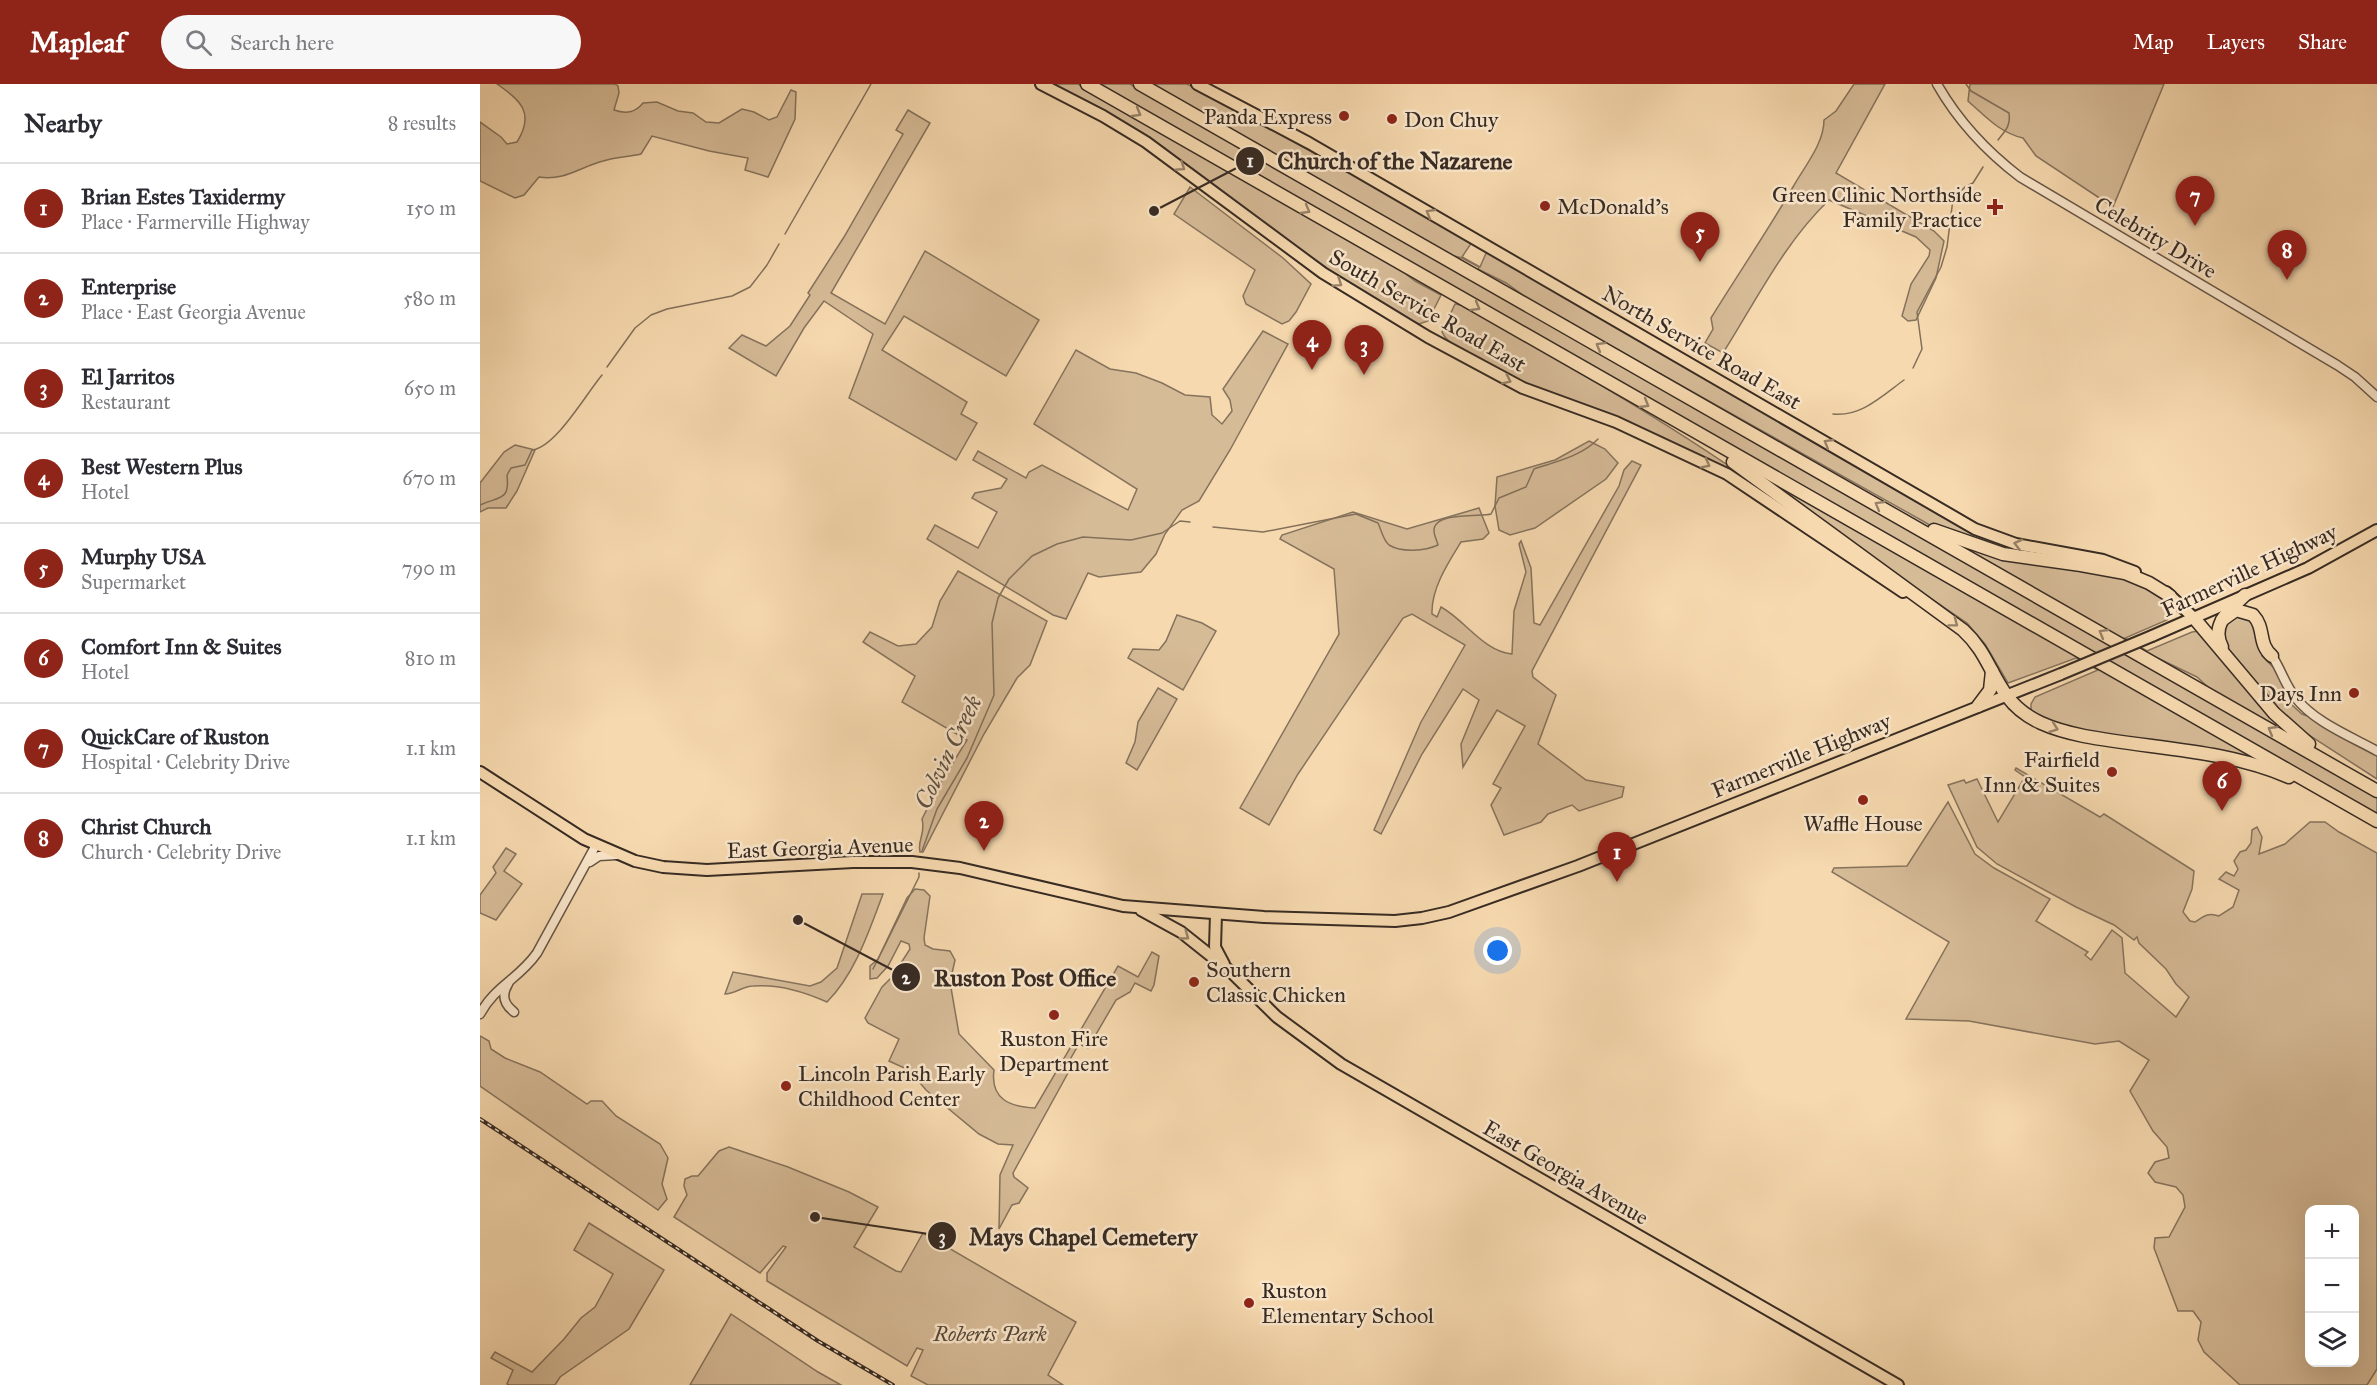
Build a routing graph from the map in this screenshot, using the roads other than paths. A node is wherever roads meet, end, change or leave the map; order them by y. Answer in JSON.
{"nodes":[{"id":1,"x":1041,"y":84,"type":"edge"},
{"id":2,"x":1087,"y":84,"type":"edge"},
{"id":3,"x":1140,"y":84,"type":"edge"},
{"id":4,"x":1197,"y":84,"type":"edge"},
{"id":5,"x":1937,"y":84,"type":"edge"},
{"id":6,"x":2377,"y":397,"type":"edge"},
{"id":7,"x":1686,"y":428,"type":"junction"},
{"id":8,"x":1907,"y":521,"type":"junction"},
{"id":9,"x":2377,"y":530,"type":"edge"},
{"id":10,"x":2245,"y":595,"type":"junction"},
{"id":11,"x":2170,"y":596,"type":"junction"},
{"id":12,"x":1937,"y":610,"type":"junction"},
{"id":13,"x":2194,"y":618,"type":"junction"},
{"id":14,"x":2222,"y":620,"type":"junction"},
{"id":15,"x":2272,"y":656,"type":"joint"},
{"id":16,"x":2228,"y":659,"type":"junction"},
{"id":17,"x":1991,"y":667,"type":"junction"},
{"id":18,"x":2007,"y":696,"type":"junction"},
{"id":19,"x":1978,"y":706,"type":"junction"},
{"id":20,"x":2377,"y":751,"type":"edge"},
{"id":21,"x":480,"y":772,"type":"edge"},
{"id":22,"x":2323,"y":789,"type":"junction"},
{"id":23,"x":2377,"y":790,"type":"edge"},
{"id":24,"x":2377,"y":821,"type":"edge"},
{"id":25,"x":596,"y":845,"type":"junction"},
{"id":26,"x":622,"y":856,"type":"junction"},
{"id":27,"x":579,"y":877,"type":"junction"},
{"id":28,"x":1136,"y":907,"type":"junction"},
{"id":29,"x":1216,"y":914,"type":"junction"},
{"id":30,"x":1230,"y":971,"type":"junction"},
{"id":31,"x":510,"y":981,"type":"junction"},
{"id":32,"x":514,"y":1012,"type":"dead end"},
{"id":33,"x":480,"y":1014,"type":"edge"},
{"id":34,"x":1898,"y":1385,"type":"edge"}],
"edges":[{"from":1,"to":12,"type":"main road","name":"South Service Road East","one_way":true},
{"from":2,"to":7,"type":"highway","one_way":true},
{"from":8,"to":3,"type":"highway","one_way":true},
{"from":11,"to":4,"type":"main road","name":"North Service Road East","one_way":true},
{"from":5,"to":6,"type":"street","name":"Celebrity Drive"},
{"from":7,"to":12,"type":"highway"},
{"from":7,"to":22,"type":"highway"},
{"from":8,"to":11,"type":"highway"},
{"from":23,"to":8,"type":"highway","one_way":true},
{"from":9,"to":10,"type":"main road","name":"Farmerville Highway"},
{"from":10,"to":13,"type":"main road","name":"Farmerville Highway"},
{"from":10,"to":14,"type":"highway"},
{"from":11,"to":13,"type":"main road","name":"North Service Road East"},
{"from":12,"to":17,"type":"highway","one_way":true},
{"from":13,"to":16,"type":"highway"},
{"from":13,"to":18,"type":"main road","name":"Farmerville Highway","bridge":true},
{"from":14,"to":15,"type":"highway"},
{"from":14,"to":16,"type":"highway"},
{"from":15,"to":20,"type":"street"},
{"from":16,"to":23,"type":"highway"},
{"from":17,"to":18,"type":"highway"},
{"from":17,"to":19,"type":"highway"},
{"from":18,"to":19,"type":"main road","name":"Farmerville Highway"},
{"from":18,"to":22,"type":"highway","one_way":true},
{"from":19,"to":29,"type":"main road","name":"Farmerville Highway"},
{"from":21,"to":25,"type":"main road","name":"East Georgia Avenue"},
{"from":22,"to":24,"type":"highway"},
{"from":25,"to":26,"type":"main road","name":"East Georgia Avenue"},
{"from":25,"to":27,"type":"street"},
{"from":26,"to":27,"type":"street"},
{"from":26,"to":28,"type":"main road","name":"East Georgia Avenue"},
{"from":27,"to":31,"type":"street"},
{"from":28,"to":29,"type":"main road","name":"East Georgia Avenue"},
{"from":28,"to":30,"type":"main road","one_way":true},
{"from":29,"to":30,"type":"main road"},
{"from":30,"to":34,"type":"main road","name":"East Georgia Avenue"},
{"from":31,"to":32,"type":"street"},
{"from":31,"to":33,"type":"street"}]}
